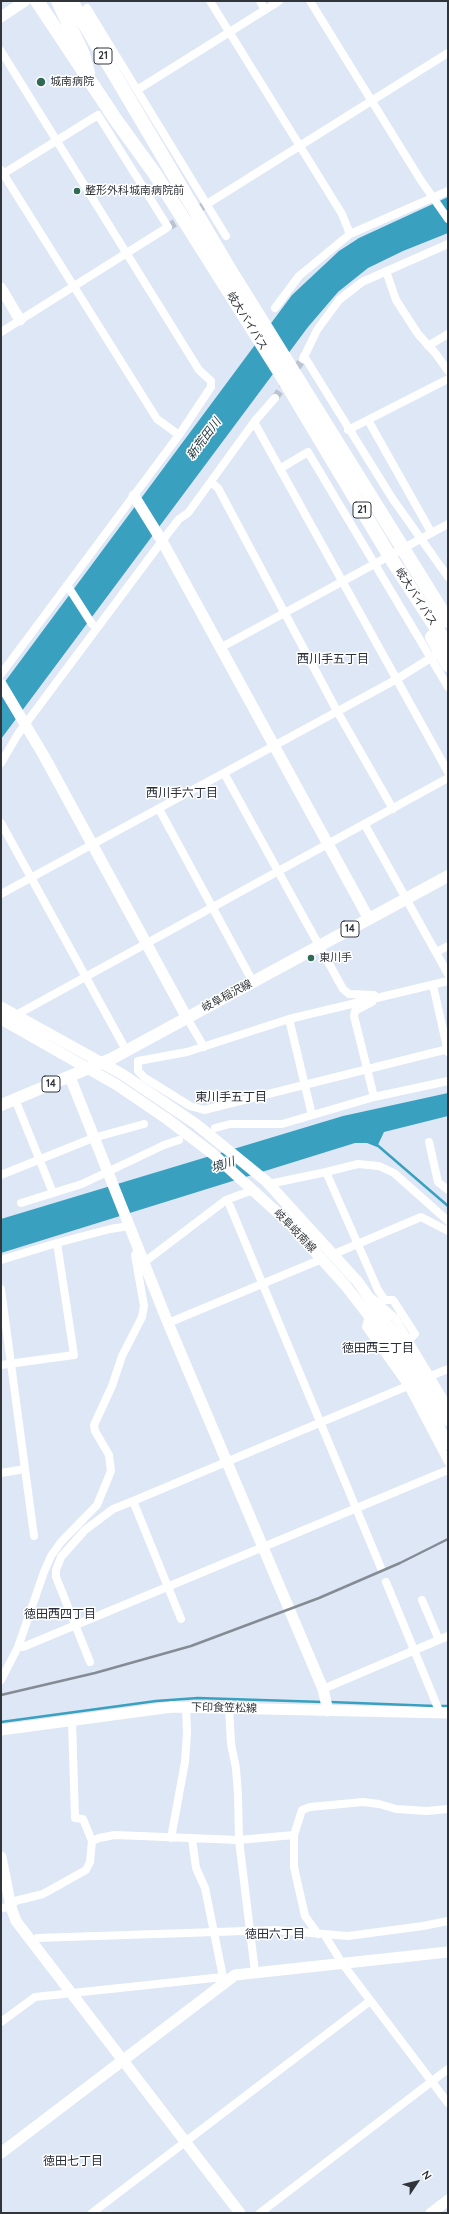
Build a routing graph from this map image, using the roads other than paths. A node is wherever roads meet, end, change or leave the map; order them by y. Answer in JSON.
{"nodes":[{"id":1,"x":25,"y":1,"type":"edge"},
{"id":2,"x":37,"y":1,"type":"edge"},
{"id":3,"x":58,"y":1,"type":"edge"},
{"id":4,"x":71,"y":1,"type":"edge"},
{"id":5,"x":210,"y":1,"type":"edge"},
{"id":6,"x":260,"y":1,"type":"edge"},
{"id":7,"x":279,"y":1,"type":"edge"},
{"id":8,"x":310,"y":1,"type":"edge"},
{"id":9,"x":87,"y":8,"type":"dead end"},
{"id":10,"x":265,"y":10,"type":"junction"},
{"id":11,"x":1,"y":17,"type":"edge"},
{"id":12,"x":229,"y":32,"type":"junction"},
{"id":13,"x":1,"y":51,"type":"edge"},
{"id":14,"x":448,"y":53,"type":"edge"},
{"id":15,"x":89,"y":81,"type":"junction"},
{"id":16,"x":137,"y":90,"type":"junction"},
{"id":17,"x":371,"y":101,"type":"junction"},
{"id":18,"x":57,"y":140,"type":"junction"},
{"id":19,"x":300,"y":146,"type":"junction"},
{"id":20,"x":2,"y":173,"type":"edge"},
{"id":21,"x":448,"y":190,"type":"edge"},
{"id":22,"x":433,"y":199,"type":"junction"},
{"id":23,"x":207,"y":204,"type":"junction"},
{"id":24,"x":448,"y":219,"type":"edge"},
{"id":25,"x":350,"y":234,"type":"junction"},
{"id":26,"x":226,"y":236,"type":"dead end"},
{"id":27,"x":448,"y":244,"type":"edge"},
{"id":28,"x":127,"y":253,"type":"junction"},
{"id":29,"x":386,"y":271,"type":"junction"},
{"id":30,"x":73,"y":287,"type":"junction"},
{"id":31,"x":1,"y":288,"type":"edge"},
{"id":32,"x":275,"y":308,"type":"dead end"},
{"id":33,"x":20,"y":320,"type":"junction"},
{"id":34,"x":1,"y":332,"type":"edge"},
{"id":35,"x":448,"y":334,"type":"edge"},
{"id":36,"x":428,"y":346,"type":"junction"},
{"id":37,"x":448,"y":371,"type":"edge"},
{"id":38,"x":448,"y":379,"type":"edge"},
{"id":39,"x":274,"y":398,"type":"tunnel mouth"},
{"id":40,"x":368,"y":420,"type":"junction"},
{"id":41,"x":254,"y":422,"type":"junction"},
{"id":42,"x":348,"y":430,"type":"junction"},
{"id":43,"x":179,"y":435,"type":"junction"},
{"id":44,"x":281,"y":468,"type":"junction"},
{"id":45,"x":212,"y":483,"type":"junction"},
{"id":46,"x":136,"y":498,"type":"junction"},
{"id":47,"x":448,"y":524,"type":"edge"},
{"id":48,"x":431,"y":532,"type":"junction"},
{"id":49,"x":420,"y":537,"type":"junction"},
{"id":50,"x":161,"y":540,"type":"junction"},
{"id":51,"x":404,"y":552,"type":"junction"},
{"id":52,"x":392,"y":560,"type":"junction"},
{"id":53,"x":375,"y":564,"type":"junction"},
{"id":54,"x":448,"y":577,"type":"edge"},
{"id":55,"x":344,"y":580,"type":"junction"},
{"id":56,"x":70,"y":588,"type":"junction"},
{"id":57,"x":448,"y":604,"type":"edge"},
{"id":58,"x":285,"y":613,"type":"junction"},
{"id":59,"x":448,"y":621,"type":"edge"},
{"id":60,"x":95,"y":626,"type":"junction"},
{"id":61,"x":220,"y":648,"type":"junction"},
{"id":62,"x":438,"y":653,"type":"edge"},
{"id":63,"x":448,"y":665,"type":"edge"},
{"id":64,"x":1,"y":674,"type":"edge"},
{"id":65,"x":397,"y":679,"type":"junction"},
{"id":66,"x":1,"y":684,"type":"edge"},
{"id":67,"x":448,"y":686,"type":"edge"},
{"id":68,"x":337,"y":711,"type":"junction"},
{"id":69,"x":25,"y":722,"type":"junction"},
{"id":70,"x":274,"y":745,"type":"junction"},
{"id":71,"x":1,"y":763,"type":"edge"},
{"id":72,"x":448,"y":772,"type":"edge"},
{"id":73,"x":224,"y":773,"type":"junction"},
{"id":74,"x":448,"y":778,"type":"edge"},
{"id":75,"x":159,"y":809,"type":"junction"},
{"id":76,"x":393,"y":809,"type":"junction"},
{"id":77,"x":1,"y":823,"type":"edge"},
{"id":78,"x":365,"y":825,"type":"junction"},
{"id":79,"x":92,"y":844,"type":"junction"},
{"id":80,"x":328,"y":845,"type":"junction"},
{"id":81,"x":279,"y":872,"type":"junction"},
{"id":82,"x":448,"y":876,"type":"edge"},
{"id":83,"x":32,"y":877,"type":"junction"},
{"id":84,"x":1,"y":894,"type":"edge"},
{"id":85,"x":406,"y":899,"type":"junction"},
{"id":86,"x":213,"y":906,"type":"junction"},
{"id":87,"x":369,"y":919,"type":"junction"},
{"id":88,"x":147,"y":944,"type":"junction"},
{"id":89,"x":319,"y":946,"type":"junction"},
{"id":90,"x":448,"y":946,"type":"edge"},
{"id":91,"x":436,"y":952,"type":"junction"},
{"id":92,"x":448,"y":974,"type":"edge"},
{"id":93,"x":87,"y":977,"type":"junction"},
{"id":94,"x":448,"y":981,"type":"edge"},
{"id":95,"x":253,"y":982,"type":"junction"},
{"id":96,"x":433,"y":985,"type":"junction"},
{"id":97,"x":377,"y":997,"type":"junction"},
{"id":98,"x":1,"y":1007,"type":"edge"},
{"id":99,"x":16,"y":1015,"type":"junction"},
{"id":100,"x":187,"y":1018,"type":"junction"},
{"id":101,"x":289,"y":1019,"type":"junction"},
{"id":102,"x":1,"y":1020,"type":"edge"},
{"id":103,"x":204,"y":1047,"type":"junction"},
{"id":104,"x":126,"y":1050,"type":"junction"},
{"id":105,"x":448,"y":1050,"type":"edge"},
{"id":106,"x":101,"y":1063,"type":"junction"},
{"id":107,"x":88,"y":1069,"type":"junction"},
{"id":108,"x":367,"y":1069,"type":"junction"},
{"id":109,"x":70,"y":1077,"type":"junction"},
{"id":110,"x":448,"y":1081,"type":"edge"},
{"id":111,"x":305,"y":1084,"type":"junction"},
{"id":112,"x":374,"y":1097,"type":"junction"},
{"id":113,"x":15,"y":1099,"type":"junction"},
{"id":114,"x":1,"y":1105,"type":"edge"},
{"id":115,"x":312,"y":1115,"type":"junction"},
{"id":116,"x":144,"y":1124,"type":"dead end"},
{"id":117,"x":215,"y":1128,"type":"dead end"},
{"id":118,"x":93,"y":1138,"type":"junction"},
{"id":119,"x":180,"y":1140,"type":"dead end"},
{"id":120,"x":429,"y":1142,"type":"dead end"},
{"id":121,"x":40,"y":1160,"type":"junction"},
{"id":122,"x":326,"y":1172,"type":"junction"},
{"id":123,"x":1,"y":1175,"type":"edge"},
{"id":124,"x":108,"y":1176,"type":"junction"},
{"id":125,"x":268,"y":1183,"type":"junction"},
{"id":126,"x":251,"y":1188,"type":"junction"},
{"id":127,"x":448,"y":1190,"type":"edge"},
{"id":128,"x":53,"y":1193,"type":"junction"},
{"id":129,"x":21,"y":1203,"type":"dead end"},
{"id":130,"x":230,"y":1206,"type":"dead end"},
{"id":131,"x":448,"y":1221,"type":"edge"},
{"id":132,"x":128,"y":1223,"type":"junction"},
{"id":133,"x":448,"y":1231,"type":"edge"},
{"id":134,"x":57,"y":1244,"type":"junction"},
{"id":135,"x":356,"y":1245,"type":"junction"},
{"id":136,"x":138,"y":1250,"type":"junction"},
{"id":137,"x":334,"y":1254,"type":"junction"},
{"id":138,"x":322,"y":1259,"type":"junction"},
{"id":139,"x":1,"y":1260,"type":"edge"},
{"id":140,"x":143,"y":1263,"type":"junction"},
{"id":141,"x":261,"y":1284,"type":"junction"},
{"id":142,"x":1,"y":1289,"type":"edge"},
{"id":143,"x":367,"y":1294,"type":"junction"},
{"id":144,"x":369,"y":1316,"type":"junction"},
{"id":145,"x":168,"y":1322,"type":"junction"},
{"id":146,"x":409,"y":1340,"type":"junction"},
{"id":147,"x":11,"y":1363,"type":"junction"},
{"id":148,"x":1,"y":1365,"type":"edge"},
{"id":149,"x":448,"y":1369,"type":"edge"},
{"id":150,"x":430,"y":1377,"type":"junction"},
{"id":151,"x":409,"y":1386,"type":"junction"},
{"id":152,"x":427,"y":1393,"type":"junction"},
{"id":153,"x":448,"y":1406,"type":"edge"},
{"id":154,"x":448,"y":1422,"type":"edge"},
{"id":155,"x":320,"y":1423,"type":"junction"},
{"id":156,"x":448,"y":1444,"type":"edge"},
{"id":157,"x":227,"y":1462,"type":"junction"},
{"id":158,"x":448,"y":1462,"type":"edge"},
{"id":159,"x":25,"y":1469,"type":"junction"},
{"id":160,"x":448,"y":1470,"type":"edge"},
{"id":161,"x":1,"y":1472,"type":"edge"},
{"id":162,"x":133,"y":1501,"type":"junction"},
{"id":163,"x":356,"y":1509,"type":"junction"},
{"id":164,"x":34,"y":1536,"type":"dead end"},
{"id":165,"x":262,"y":1548,"type":"junction"},
{"id":166,"x":381,"y":1568,"type":"dead end"},
{"id":167,"x":386,"y":1582,"type":"dead end"},
{"id":168,"x":168,"y":1587,"type":"junction"},
{"id":169,"x":422,"y":1600,"type":"dead end"},
{"id":170,"x":181,"y":1619,"type":"dead end"},
{"id":171,"x":75,"y":1625,"type":"junction"},
{"id":172,"x":448,"y":1636,"type":"edge"},
{"id":173,"x":439,"y":1640,"type":"junction"},
{"id":174,"x":18,"y":1647,"type":"junction"},
{"id":175,"x":414,"y":1650,"type":"junction"},
{"id":176,"x":90,"y":1662,"type":"dead end"},
{"id":177,"x":1,"y":1680,"type":"edge"},
{"id":178,"x":323,"y":1691,"type":"junction"},
{"id":179,"x":186,"y":1707,"type":"junction"},
{"id":180,"x":229,"y":1707,"type":"junction"},
{"id":181,"x":328,"y":1710,"type":"junction"},
{"id":182,"x":442,"y":1712,"type":"edge"},
{"id":183,"x":72,"y":1721,"type":"junction"},
{"id":184,"x":1,"y":1730,"type":"edge"},
{"id":185,"x":448,"y":1809,"type":"edge"},
{"id":186,"x":294,"y":1835,"type":"junction"},
{"id":187,"x":171,"y":1838,"type":"junction"},
{"id":188,"x":192,"y":1839,"type":"junction"},
{"id":189,"x":239,"y":1840,"type":"junction"},
{"id":190,"x":92,"y":1841,"type":"junction"},
{"id":191,"x":1,"y":1857,"type":"edge"},
{"id":192,"x":6,"y":1908,"type":"edge"},
{"id":193,"x":448,"y":1921,"type":"edge"},
{"id":194,"x":250,"y":1930,"type":"junction"},
{"id":195,"x":214,"y":1931,"type":"junction"},
{"id":196,"x":321,"y":1934,"type":"junction"},
{"id":197,"x":31,"y":1941,"type":"junction"},
{"id":198,"x":448,"y":1952,"type":"edge"},
{"id":199,"x":342,"y":1963,"type":"junction"},
{"id":200,"x":255,"y":1972,"type":"junction"},
{"id":201,"x":225,"y":1979,"type":"junction"},
{"id":202,"x":71,"y":1993,"type":"junction"},
{"id":203,"x":370,"y":2001,"type":"junction"},
{"id":204,"x":1,"y":2022,"type":"edge"},
{"id":205,"x":122,"y":2060,"type":"junction"},
{"id":206,"x":448,"y":2069,"type":"edge"},
{"id":207,"x":432,"y":2082,"type":"junction"},
{"id":208,"x":448,"y":2103,"type":"edge"},
{"id":209,"x":185,"y":2141,"type":"junction"},
{"id":210,"x":1,"y":2153,"type":"edge"},
{"id":211,"x":448,"y":2200,"type":"edge"},
{"id":212,"x":92,"y":2213,"type":"edge"},
{"id":213,"x":240,"y":2213,"type":"edge"},
{"id":214,"x":260,"y":2213,"type":"edge"},
{"id":215,"x":430,"y":2213,"type":"edge"}],
"edges":[{"from":1,"to":11,"type":"street"},
{"from":2,"to":15,"type":"highway","name":"岐大バイパス","number":"21"},
{"from":3,"to":15,"type":"highway","number":"21"},
{"from":4,"to":51,"type":"highway","name":"岐大バイパス","number":"21"},
{"from":5,"to":12,"type":"street"},
{"from":6,"to":10,"type":"street"},
{"from":7,"to":10,"type":"street"},
{"from":8,"to":17,"type":"street"},
{"from":9,"to":16,"type":"street"},
{"from":10,"to":12,"type":"street"},
{"from":12,"to":16,"type":"street"},
{"from":12,"to":19,"type":"street"},
{"from":13,"to":18,"type":"street"},
{"from":14,"to":17,"type":"street"},
{"from":15,"to":52,"type":"highway","name":"岐大バイパス","number":"21"},
{"from":16,"to":23,"type":"street"},
{"from":17,"to":19,"type":"street"},
{"from":17,"to":22,"type":"street"},
{"from":18,"to":20,"type":"street"},
{"from":18,"to":28,"type":"street"},
{"from":18,"to":28,"type":"street"},
{"from":19,"to":23,"type":"street"},
{"from":19,"to":25,"type":"street"},
{"from":20,"to":30,"type":"street"},
{"from":21,"to":22,"type":"street"},
{"from":22,"to":24,"type":"street"},
{"from":22,"to":25,"type":"street"},
{"from":23,"to":26,"type":"street"},
{"from":25,"to":32,"type":"street"},
{"from":27,"to":29,"type":"street"},
{"from":28,"to":30,"type":"street"},
{"from":28,"to":43,"type":"street"},
{"from":29,"to":36,"type":"street"},
{"from":29,"to":42,"type":"street"},
{"from":30,"to":33,"type":"street"},
{"from":30,"to":43,"type":"street"},
{"from":31,"to":33,"type":"street"},
{"from":33,"to":34,"type":"street"},
{"from":35,"to":36,"type":"street"},
{"from":36,"to":37,"type":"street"},
{"from":38,"to":40,"type":"street"},
{"from":39,"to":41,"type":"street"},
{"from":40,"to":42,"type":"street"},
{"from":40,"to":48,"type":"street"},
{"from":41,"to":44,"type":"street"},
{"from":41,"to":45,"type":"street"},
{"from":42,"to":49,"type":"street"},
{"from":43,"to":46,"type":"street"},
{"from":44,"to":53,"type":"street"},
{"from":44,"to":55,"type":"street"},
{"from":45,"to":50,"type":"street"},
{"from":45,"to":58,"type":"street"},
{"from":46,"to":50,"type":"street"},
{"from":46,"to":56,"type":"street"},
{"from":47,"to":48,"type":"street"},
{"from":48,"to":49,"type":"street"},
{"from":49,"to":53,"type":"street"},
{"from":49,"to":54,"type":"street"},
{"from":50,"to":60,"type":"street"},
{"from":50,"to":61,"type":"street"},
{"from":51,"to":57,"type":"highway","number":"21"},
{"from":51,"to":59,"type":"highway","name":"岐大バイパス","number":"21"},
{"from":52,"to":62,"type":"highway","name":"岐大バイパス","number":"21"},
{"from":52,"to":63,"type":"highway","number":"21"},
{"from":53,"to":55,"type":"street"},
{"from":53,"to":62,"type":"street"},
{"from":55,"to":58,"type":"street"},
{"from":55,"to":65,"type":"street"},
{"from":56,"to":60,"type":"street"},
{"from":56,"to":64,"type":"street"},
{"from":58,"to":61,"type":"street"},
{"from":58,"to":68,"type":"street"},
{"from":60,"to":69,"type":"street"},
{"from":61,"to":70,"type":"street"},
{"from":62,"to":65,"type":"street"},
{"from":62,"to":67,"type":"street"},
{"from":65,"to":68,"type":"street"},
{"from":65,"to":72,"type":"street"},
{"from":66,"to":69,"type":"street"},
{"from":68,"to":70,"type":"street"},
{"from":68,"to":76,"type":"street"},
{"from":69,"to":71,"type":"street"},
{"from":69,"to":79,"type":"street"},
{"from":70,"to":73,"type":"street"},
{"from":70,"to":80,"type":"street"},
{"from":73,"to":75,"type":"street"},
{"from":73,"to":81,"type":"street"},
{"from":74,"to":76,"type":"street"},
{"from":75,"to":79,"type":"street"},
{"from":75,"to":86,"type":"street"},
{"from":76,"to":78,"type":"street"},
{"from":77,"to":83,"type":"street"},
{"from":78,"to":80,"type":"street"},
{"from":78,"to":85,"type":"street"},
{"from":79,"to":83,"type":"street"},
{"from":79,"to":88,"type":"street"},
{"from":80,"to":81,"type":"street"},
{"from":80,"to":87,"type":"street"},
{"from":81,"to":86,"type":"street"},
{"from":81,"to":89,"type":"street"},
{"from":82,"to":85,"type":"main road","name":"岐阜稲沢線","number":"14"},
{"from":83,"to":84,"type":"street"},
{"from":83,"to":93,"type":"street"},
{"from":85,"to":87,"type":"main road","name":"岐阜稲沢線","number":"14"},
{"from":85,"to":91,"type":"street"},
{"from":86,"to":88,"type":"street"},
{"from":86,"to":95,"type":"street"},
{"from":87,"to":89,"type":"main road","name":"岐阜稲沢線","number":"14"},
{"from":88,"to":93,"type":"street"},
{"from":88,"to":100,"type":"street"},
{"from":89,"to":95,"type":"main road","name":"岐阜稲沢線","number":"14"},
{"from":89,"to":97,"type":"street"},
{"from":90,"to":91,"type":"street"},
{"from":91,"to":92,"type":"street"},
{"from":93,"to":99,"type":"street"},
{"from":93,"to":104,"type":"street"},
{"from":94,"to":96,"type":"street"},
{"from":95,"to":100,"type":"main road","name":"岐阜稲沢線","number":"14"},
{"from":96,"to":97,"type":"street"},
{"from":96,"to":105,"type":"street"},
{"from":97,"to":101,"type":"street"},
{"from":97,"to":108,"type":"street"},
{"from":98,"to":99,"type":"street","name":"岐阜岐南線"},
{"from":99,"to":106,"type":"street","name":"岐阜岐南線"},
{"from":100,"to":103,"type":"street"},
{"from":100,"to":104,"type":"main road","name":"岐阜稲沢線","number":"14"},
{"from":101,"to":103,"type":"street"},
{"from":101,"to":111,"type":"street"},
{"from":102,"to":107,"type":"street","name":"岐阜岐南線"},
{"from":103,"to":111,"type":"street"},
{"from":104,"to":106,"type":"main road","name":"岐阜稲沢線","number":"14"},
{"from":105,"to":108,"type":"street"},
{"from":106,"to":107,"type":"main road","name":"岐阜稲沢線","number":"14"},
{"from":106,"to":125,"type":"street","name":"岐阜岐南線"},
{"from":107,"to":109,"type":"main road","name":"岐阜稲沢線","number":"14"},
{"from":107,"to":126,"type":"street","name":"岐阜岐南線"},
{"from":108,"to":111,"type":"street"},
{"from":108,"to":112,"type":"street"},
{"from":109,"to":113,"type":"main road","name":"岐阜稲沢線","number":"14"},
{"from":109,"to":118,"type":"street"},
{"from":110,"to":112,"type":"street"},
{"from":111,"to":115,"type":"street"},
{"from":112,"to":115,"type":"street"},
{"from":113,"to":114,"type":"main road","name":"岐阜稲沢線","number":"14"},
{"from":113,"to":121,"type":"street"},
{"from":115,"to":117,"type":"street"},
{"from":116,"to":118,"type":"street"},
{"from":118,"to":121,"type":"street"},
{"from":118,"to":124,"type":"street"},
{"from":119,"to":124,"type":"street"},
{"from":120,"to":127,"type":"street"},
{"from":121,"to":123,"type":"street"},
{"from":121,"to":128,"type":"street"},
{"from":122,"to":125,"type":"street"},
{"from":122,"to":131,"type":"street"},
{"from":122,"to":135,"type":"street"},
{"from":124,"to":128,"type":"street"},
{"from":124,"to":132,"type":"street"},
{"from":125,"to":137,"type":"street","name":"岐阜岐南線"},
{"from":126,"to":138,"type":"street","name":"岐阜岐南線"},
{"from":126,"to":140,"type":"street"},
{"from":128,"to":129,"type":"street"},
{"from":130,"to":141,"type":"street"},
{"from":132,"to":134,"type":"street"},
{"from":132,"to":136,"type":"street"},
{"from":133,"to":135,"type":"street"},
{"from":134,"to":139,"type":"street"},
{"from":134,"to":147,"type":"street"},
{"from":135,"to":137,"type":"street"},
{"from":135,"to":146,"type":"street"},
{"from":136,"to":140,"type":"street"},
{"from":136,"to":174,"type":"street"},
{"from":137,"to":143,"type":"street","name":"岐阜岐南線"},
{"from":138,"to":141,"type":"street"},
{"from":138,"to":144,"type":"street","name":"岐阜岐南線"},
{"from":140,"to":145,"type":"street"},
{"from":141,"to":145,"type":"street"},
{"from":141,"to":155,"type":"street"},
{"from":142,"to":147,"type":"street"},
{"from":143,"to":146,"type":"street"},
{"from":143,"to":152,"type":"street","name":"岐阜岐南線"},
{"from":144,"to":151,"type":"street"},
{"from":144,"to":152,"type":"street","name":"岐阜岐南線"},
{"from":145,"to":157,"type":"street"},
{"from":146,"to":150,"type":"street"},
{"from":147,"to":148,"type":"street"},
{"from":147,"to":159,"type":"street"},
{"from":149,"to":150,"type":"street"},
{"from":150,"to":153,"type":"street"},
{"from":151,"to":155,"type":"street"},
{"from":151,"to":158,"type":"street"},
{"from":152,"to":154,"type":"street","name":"岐阜岐南線"},
{"from":152,"to":156,"type":"street","name":"岐阜岐南線"},
{"from":155,"to":157,"type":"street"},
{"from":155,"to":163,"type":"street"},
{"from":157,"to":162,"type":"street"},
{"from":157,"to":165,"type":"street"},
{"from":159,"to":161,"type":"street"},
{"from":159,"to":164,"type":"street"},
{"from":160,"to":163,"type":"street"},
{"from":162,"to":168,"type":"street"},
{"from":162,"to":171,"type":"street"},
{"from":163,"to":165,"type":"street"},
{"from":163,"to":166,"type":"street"},
{"from":165,"to":168,"type":"street"},
{"from":165,"to":178,"type":"street"},
{"from":167,"to":175,"type":"street"},
{"from":168,"to":170,"type":"street"},
{"from":168,"to":171,"type":"street"},
{"from":169,"to":173,"type":"street"},
{"from":171,"to":174,"type":"street"},
{"from":171,"to":176,"type":"street"},
{"from":172,"to":173,"type":"street"},
{"from":173,"to":175,"type":"street"},
{"from":174,"to":177,"type":"street"},
{"from":175,"to":178,"type":"street"},
{"from":175,"to":182,"type":"street"},
{"from":178,"to":181,"type":"street"},
{"from":179,"to":180,"type":"street","name":"下印食笠松線"},
{"from":179,"to":183,"type":"street","name":"下印食笠松線"},
{"from":179,"to":187,"type":"street"},
{"from":180,"to":181,"type":"street","name":"下印食笠松線"},
{"from":180,"to":189,"type":"street"},
{"from":181,"to":182,"type":"street","name":"下印食笠松線"},
{"from":183,"to":184,"type":"street","name":"下印食笠松線"},
{"from":183,"to":190,"type":"street"},
{"from":185,"to":186,"type":"street"},
{"from":186,"to":189,"type":"street"},
{"from":186,"to":196,"type":"street"},
{"from":187,"to":188,"type":"street"},
{"from":187,"to":190,"type":"street"},
{"from":188,"to":189,"type":"street"},
{"from":188,"to":195,"type":"street"},
{"from":189,"to":194,"type":"street"},
{"from":190,"to":192,"type":"street"},
{"from":191,"to":192,"type":"street"},
{"from":192,"to":197,"type":"street"},
{"from":193,"to":196,"type":"street"},
{"from":194,"to":195,"type":"street"},
{"from":194,"to":196,"type":"street"},
{"from":194,"to":200,"type":"street"},
{"from":195,"to":197,"type":"street"},
{"from":195,"to":201,"type":"street"},
{"from":196,"to":199,"type":"street"},
{"from":197,"to":202,"type":"street"},
{"from":198,"to":199,"type":"street"},
{"from":199,"to":200,"type":"street"},
{"from":199,"to":203,"type":"street"},
{"from":200,"to":201,"type":"street"},
{"from":201,"to":202,"type":"street"},
{"from":201,"to":205,"type":"street"},
{"from":202,"to":204,"type":"street"},
{"from":202,"to":205,"type":"street"},
{"from":203,"to":207,"type":"street"},
{"from":203,"to":209,"type":"street"},
{"from":205,"to":209,"type":"street"},
{"from":205,"to":210,"type":"street"},
{"from":206,"to":207,"type":"street"},
{"from":207,"to":208,"type":"street"},
{"from":207,"to":214,"type":"street"},
{"from":209,"to":212,"type":"street"},
{"from":209,"to":213,"type":"street"},
{"from":211,"to":215,"type":"street"}]}
